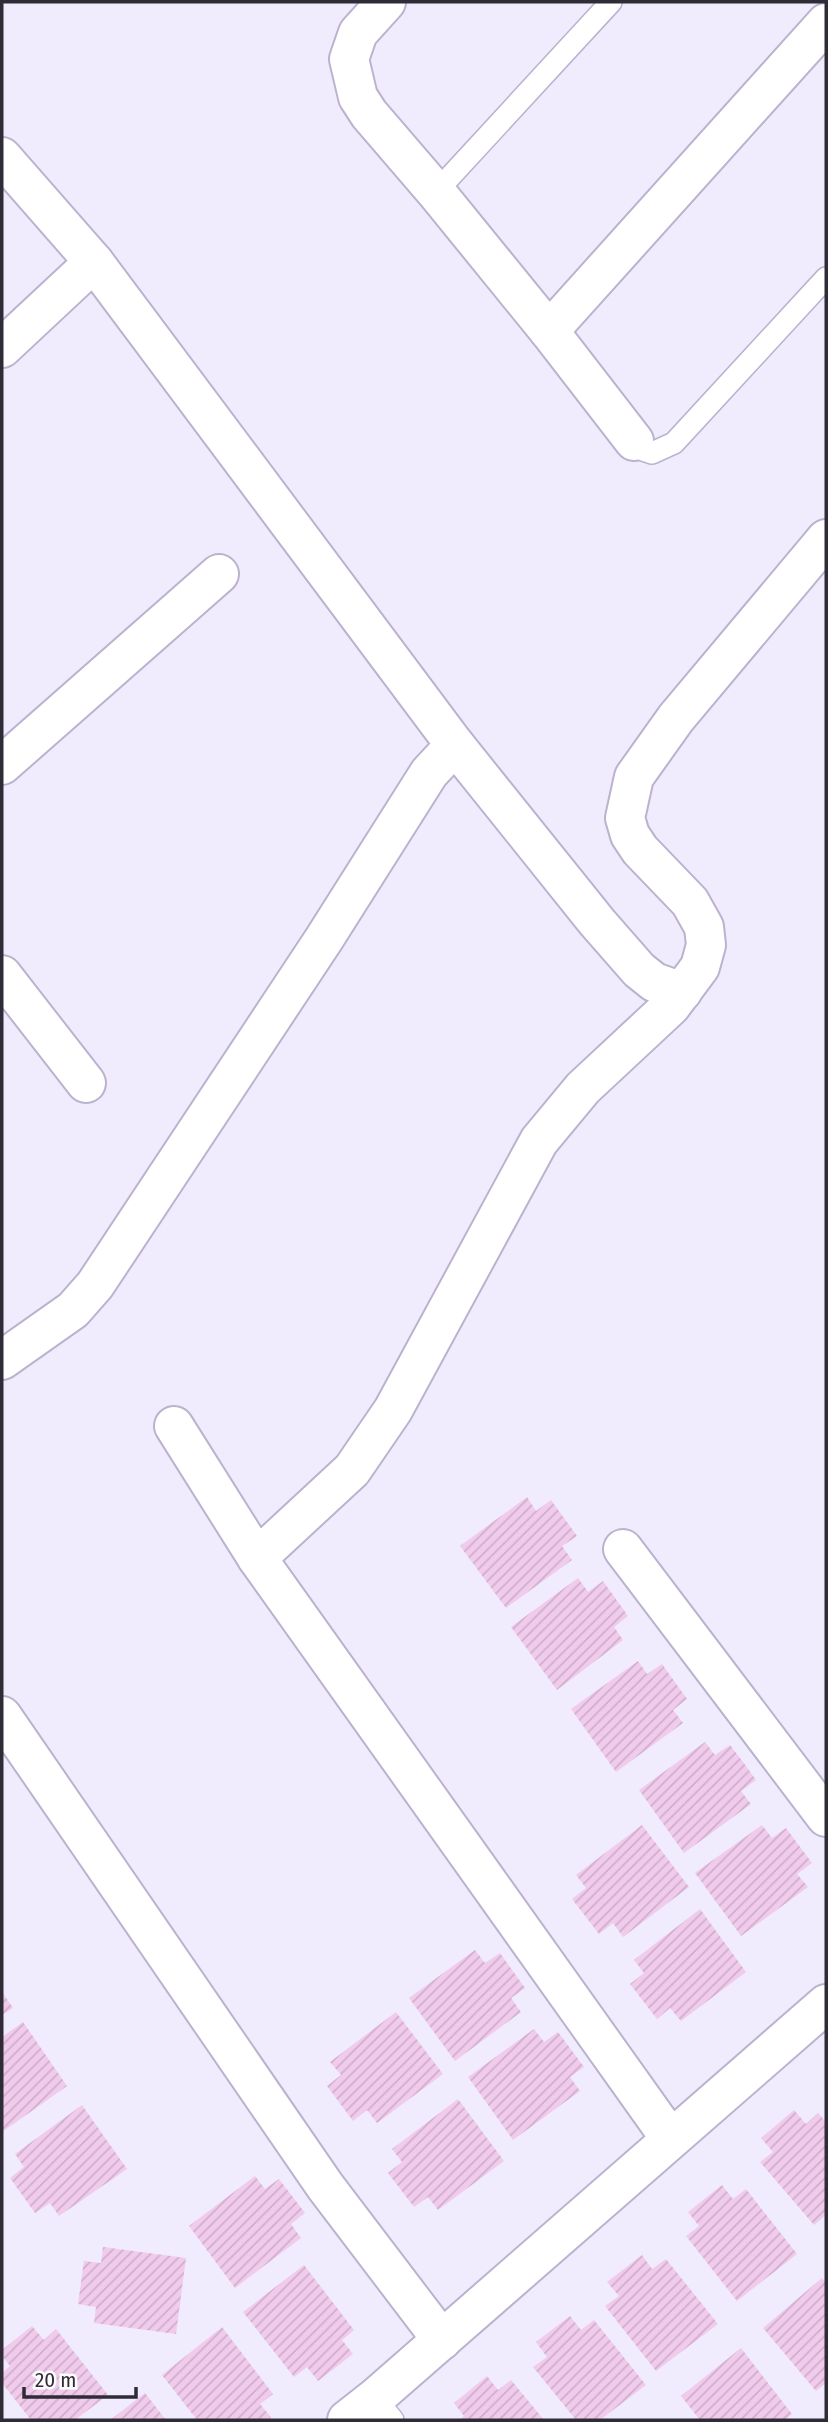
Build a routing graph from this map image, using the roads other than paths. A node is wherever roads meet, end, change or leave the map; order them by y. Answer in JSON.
{"nodes":[{"id":1,"x":386,"y":2,"type":"edge"},
{"id":2,"x":611,"y":2,"type":"edge"},
{"id":3,"x":826,"y":23,"type":"edge"},
{"id":4,"x":2,"y":157,"type":"edge"},
{"id":5,"x":436,"y":192,"type":"junction"},
{"id":6,"x":94,"y":262,"type":"junction"},
{"id":7,"x":826,"y":278,"type":"edge"},
{"id":8,"x":549,"y":331,"type":"junction"},
{"id":9,"x":2,"y":348,"type":"edge"},
{"id":10,"x":634,"y":441,"type":"joint"},
{"id":11,"x":826,"y":539,"type":"edge"},
{"id":12,"x":219,"y":574,"type":"dead end"},
{"id":13,"x":455,"y":745,"type":"junction"},
{"id":14,"x":2,"y":765,"type":"edge"},
{"id":15,"x":2,"y":975,"type":"edge"},
{"id":16,"x":681,"y":992,"type":"junction"},
{"id":17,"x":86,"y":1083,"type":"dead end"},
{"id":18,"x":2,"y":1360,"type":"edge"},
{"id":19,"x":174,"y":1426,"type":"dead end"},
{"id":20,"x":623,"y":1549,"type":"dead end"},
{"id":21,"x":257,"y":1558,"type":"junction"},
{"id":22,"x":2,"y":1716,"type":"edge"},
{"id":23,"x":826,"y":1817,"type":"edge"},
{"id":24,"x":826,"y":2004,"type":"edge"},
{"id":25,"x":670,"y":2138,"type":"junction"},
{"id":26,"x":442,"y":2340,"type":"junction"},
{"id":27,"x":372,"y":2413,"type":"edge"}],
"edges":[{"from":1,"to":5,"type":"street"},
{"from":2,"to":5,"type":"lane"},
{"from":3,"to":8,"type":"street"},
{"from":4,"to":6,"type":"street"},
{"from":5,"to":8,"type":"street"},
{"from":6,"to":9,"type":"street"},
{"from":6,"to":13,"type":"street"},
{"from":7,"to":10,"type":"lane"},
{"from":8,"to":10,"type":"street"},
{"from":11,"to":16,"type":"street"},
{"from":12,"to":14,"type":"street"},
{"from":13,"to":16,"type":"street"},
{"from":13,"to":18,"type":"street"},
{"from":15,"to":17,"type":"street"},
{"from":16,"to":21,"type":"street"},
{"from":19,"to":21,"type":"street"},
{"from":20,"to":23,"type":"street"},
{"from":21,"to":25,"type":"street"},
{"from":22,"to":26,"type":"street"},
{"from":24,"to":25,"type":"street"},
{"from":25,"to":26,"type":"street"},
{"from":26,"to":27,"type":"street"}]}
